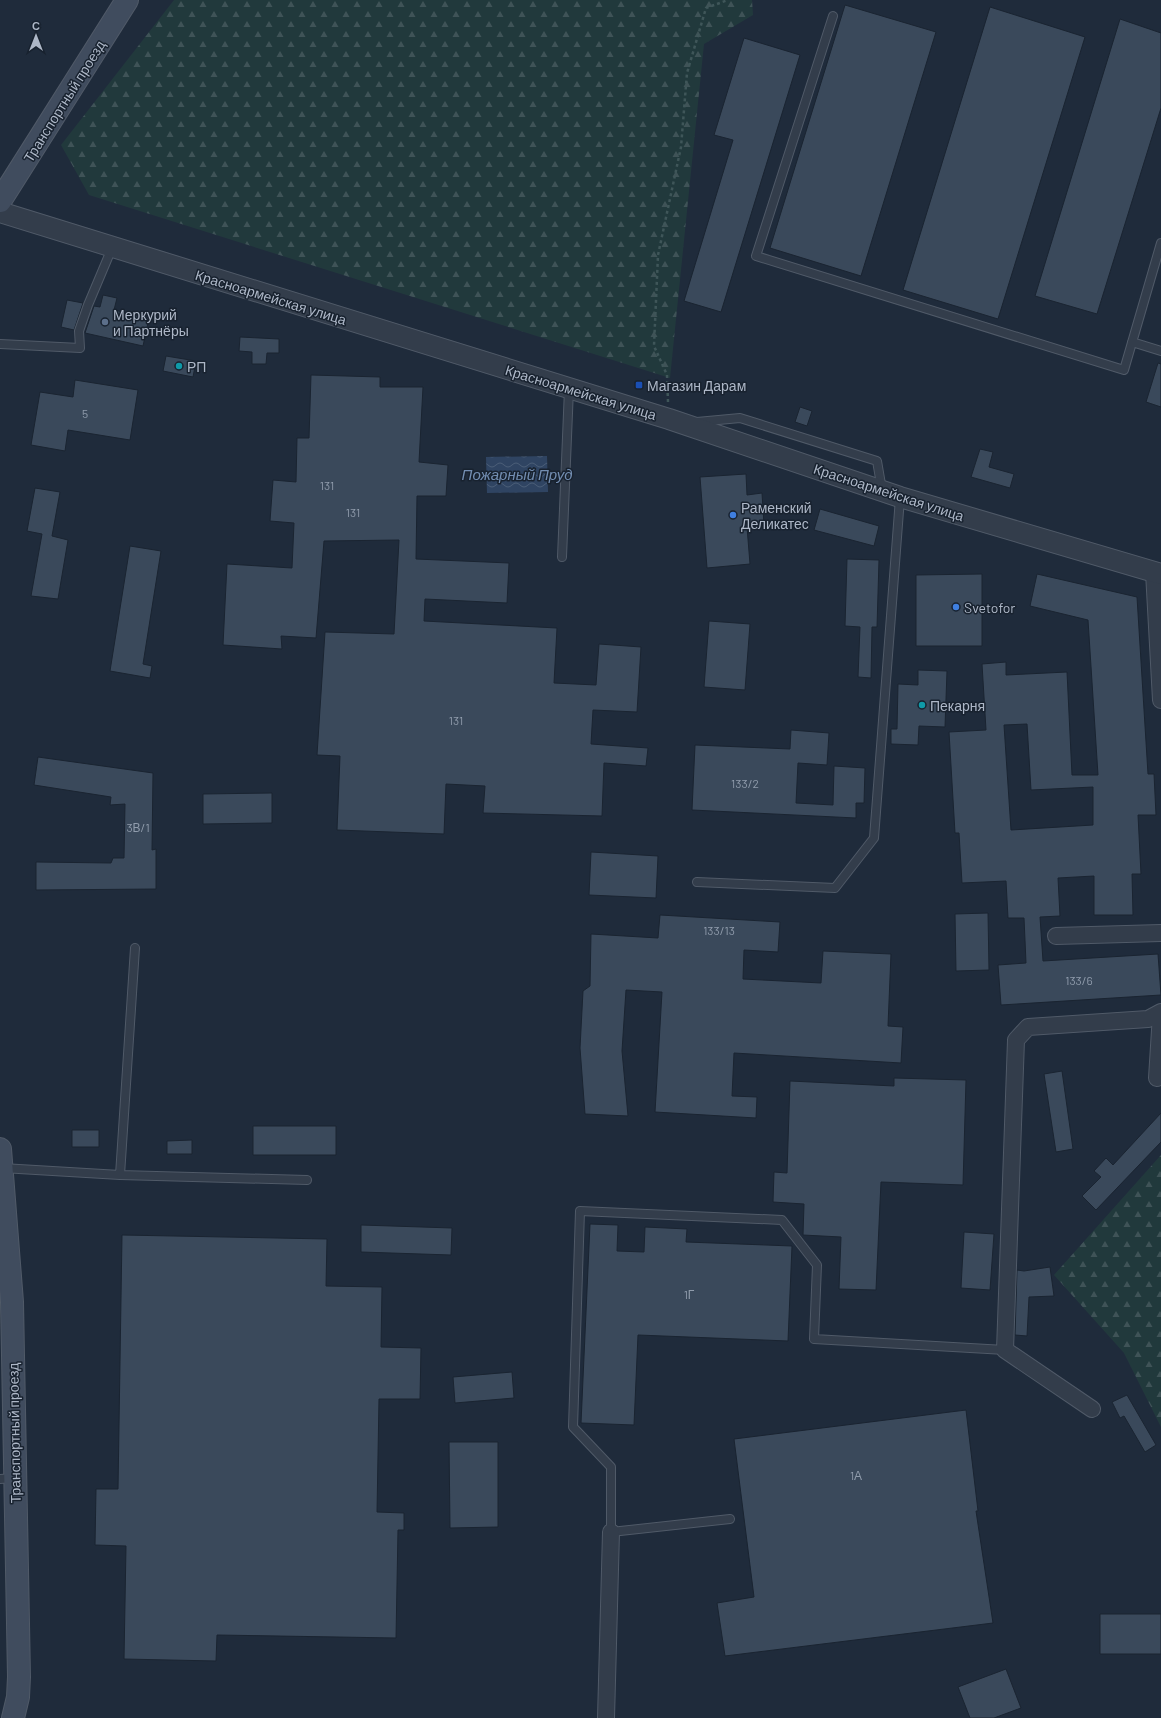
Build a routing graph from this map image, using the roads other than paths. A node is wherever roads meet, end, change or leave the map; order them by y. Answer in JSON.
{"nodes":[{"id":1,"x":127,"y":0,"type":"edge"},
{"id":2,"x":833,"y":16,"type":"dead end"},
{"id":3,"x":0,"y":201,"type":"edge"},
{"id":4,"x":0,"y":212,"type":"edge"},
{"id":5,"x":1161,"y":243,"type":"edge"},
{"id":6,"x":112,"y":248,"type":"junction"},
{"id":7,"x":1132,"y":342,"type":"junction"},
{"id":8,"x":0,"y":344,"type":"edge"},
{"id":9,"x":1161,"y":351,"type":"edge"},
{"id":10,"x":569,"y":388,"type":"junction"},
{"id":11,"x":676,"y":421,"type":"junction"},
{"id":12,"x":891,"y":494,"type":"junction"},
{"id":13,"x":562,"y":557,"type":"dead end"},
{"id":14,"x":1158,"y":573,"type":"edge"},
{"id":15,"x":1161,"y":700,"type":"edge"},
{"id":16,"x":698,"y":882,"type":"dead end"},
{"id":17,"x":1161,"y":933,"type":"edge"},
{"id":18,"x":1056,"y":936,"type":"dead end"},
{"id":19,"x":135,"y":948,"type":"dead end"},
{"id":20,"x":1161,"y":1013,"type":"edge"},
{"id":21,"x":1157,"y":1078,"type":"dead end"},
{"id":22,"x":0,"y":1158,"type":"edge"},
{"id":23,"x":120,"y":1176,"type":"junction"},
{"id":24,"x":307,"y":1180,"type":"dead end"},
{"id":25,"x":1005,"y":1350,"type":"junction"},
{"id":26,"x":1092,"y":1409,"type":"dead end"},
{"id":27,"x":7,"y":1478,"type":"edge"},
{"id":28,"x":730,"y":1519,"type":"dead end"},
{"id":29,"x":611,"y":1532,"type":"junction"},
{"id":30,"x":13,"y":1718,"type":"edge"},
{"id":31,"x":606,"y":1718,"type":"edge"}],
"edges":[{"from":1,"to":3,"type":"main road","name":"Транспортный проезд"},
{"from":2,"to":7,"type":"lane"},
{"from":4,"to":6,"type":"street","name":"Красноармейская улица"},
{"from":5,"to":7,"type":"lane"},
{"from":6,"to":8,"type":"lane"},
{"from":6,"to":10,"type":"street","name":"Красноармейская улица"},
{"from":7,"to":9,"type":"lane"},
{"from":10,"to":11,"type":"street","name":"Красноармейская улица"},
{"from":10,"to":13,"type":"lane"},
{"from":11,"to":12,"type":"street","name":"Красноармейская улица"},
{"from":11,"to":12,"type":"lane"},
{"from":12,"to":14,"type":"street","name":"Красноармейская улица"},
{"from":12,"to":16,"type":"lane"},
{"from":14,"to":15,"type":"street"},
{"from":17,"to":18,"type":"street"},
{"from":19,"to":23,"type":"lane"},
{"from":20,"to":21,"type":"street"},
{"from":20,"to":25,"type":"street"},
{"from":22,"to":23,"type":"lane"},
{"from":22,"to":27,"type":"main road","name":"Транспортный проезд"},
{"from":23,"to":24,"type":"lane"},
{"from":25,"to":26,"type":"street"},
{"from":25,"to":29,"type":"lane"},
{"from":27,"to":30,"type":"main road","name":"Транспортный проезд"},
{"from":28,"to":29,"type":"lane"},
{"from":29,"to":31,"type":"street"}]}
